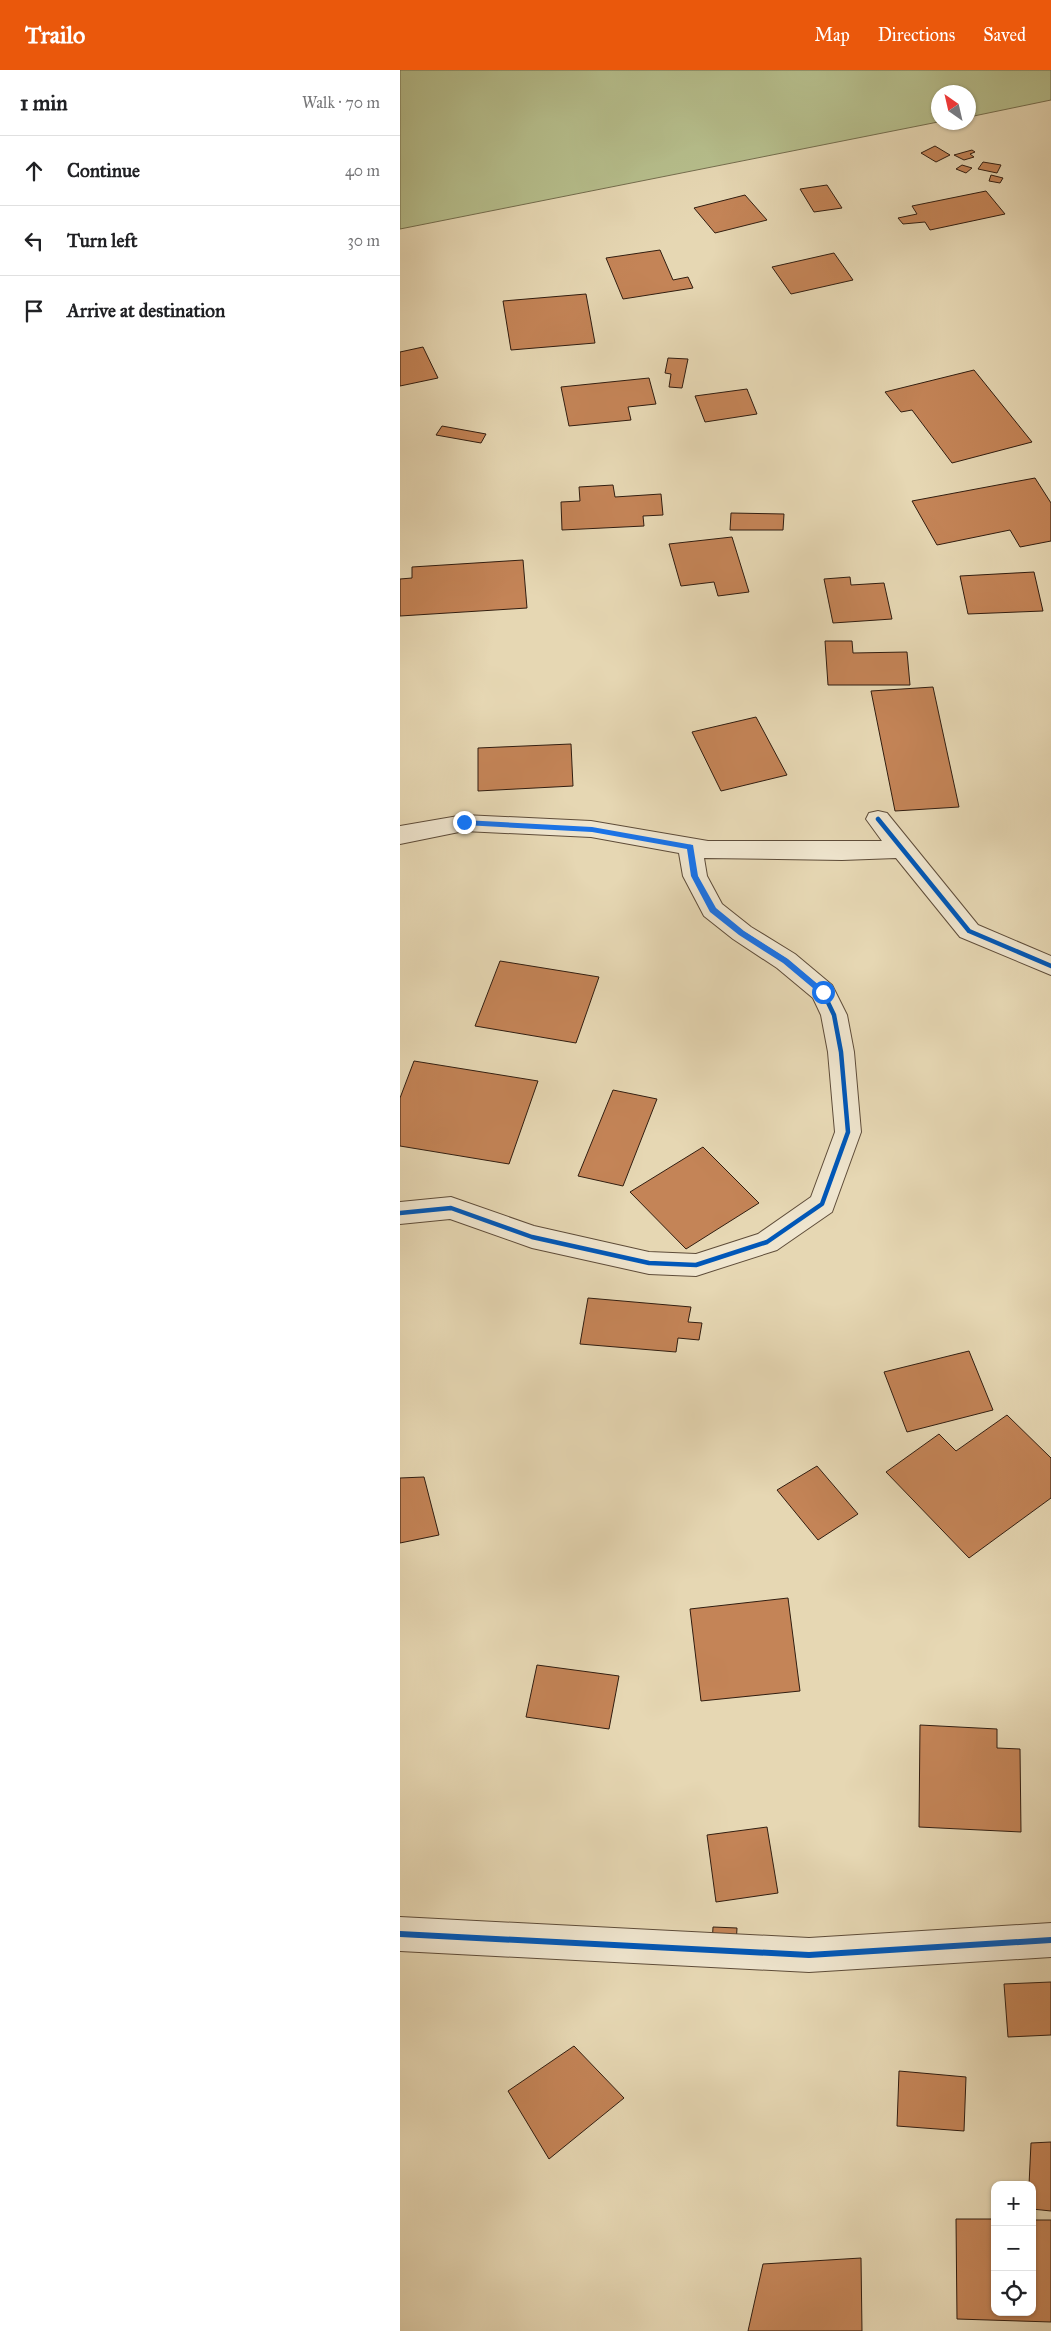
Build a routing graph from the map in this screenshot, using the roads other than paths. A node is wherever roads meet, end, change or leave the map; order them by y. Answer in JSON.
{"nodes":[{"id":1,"x":878,"y":819,"type":"dead end"},
{"id":2,"x":400,"y":835,"type":"edge"},
{"id":3,"x":690,"y":847,"type":"junction"},
{"id":4,"x":902,"y":849,"type":"junction"},
{"id":5,"x":1051,"y":966,"type":"edge"},
{"id":6,"x":400,"y":1213,"type":"edge"},
{"id":7,"x":400,"y":1934,"type":"edge"},
{"id":8,"x":1051,"y":1940,"type":"edge"}],
"edges":[{"from":1,"to":4,"type":"street"},
{"from":2,"to":3,"type":"street"},
{"from":3,"to":4,"type":"street"},
{"from":3,"to":6,"type":"street"},
{"from":4,"to":5,"type":"street"},
{"from":7,"to":8,"type":"street"}]}
